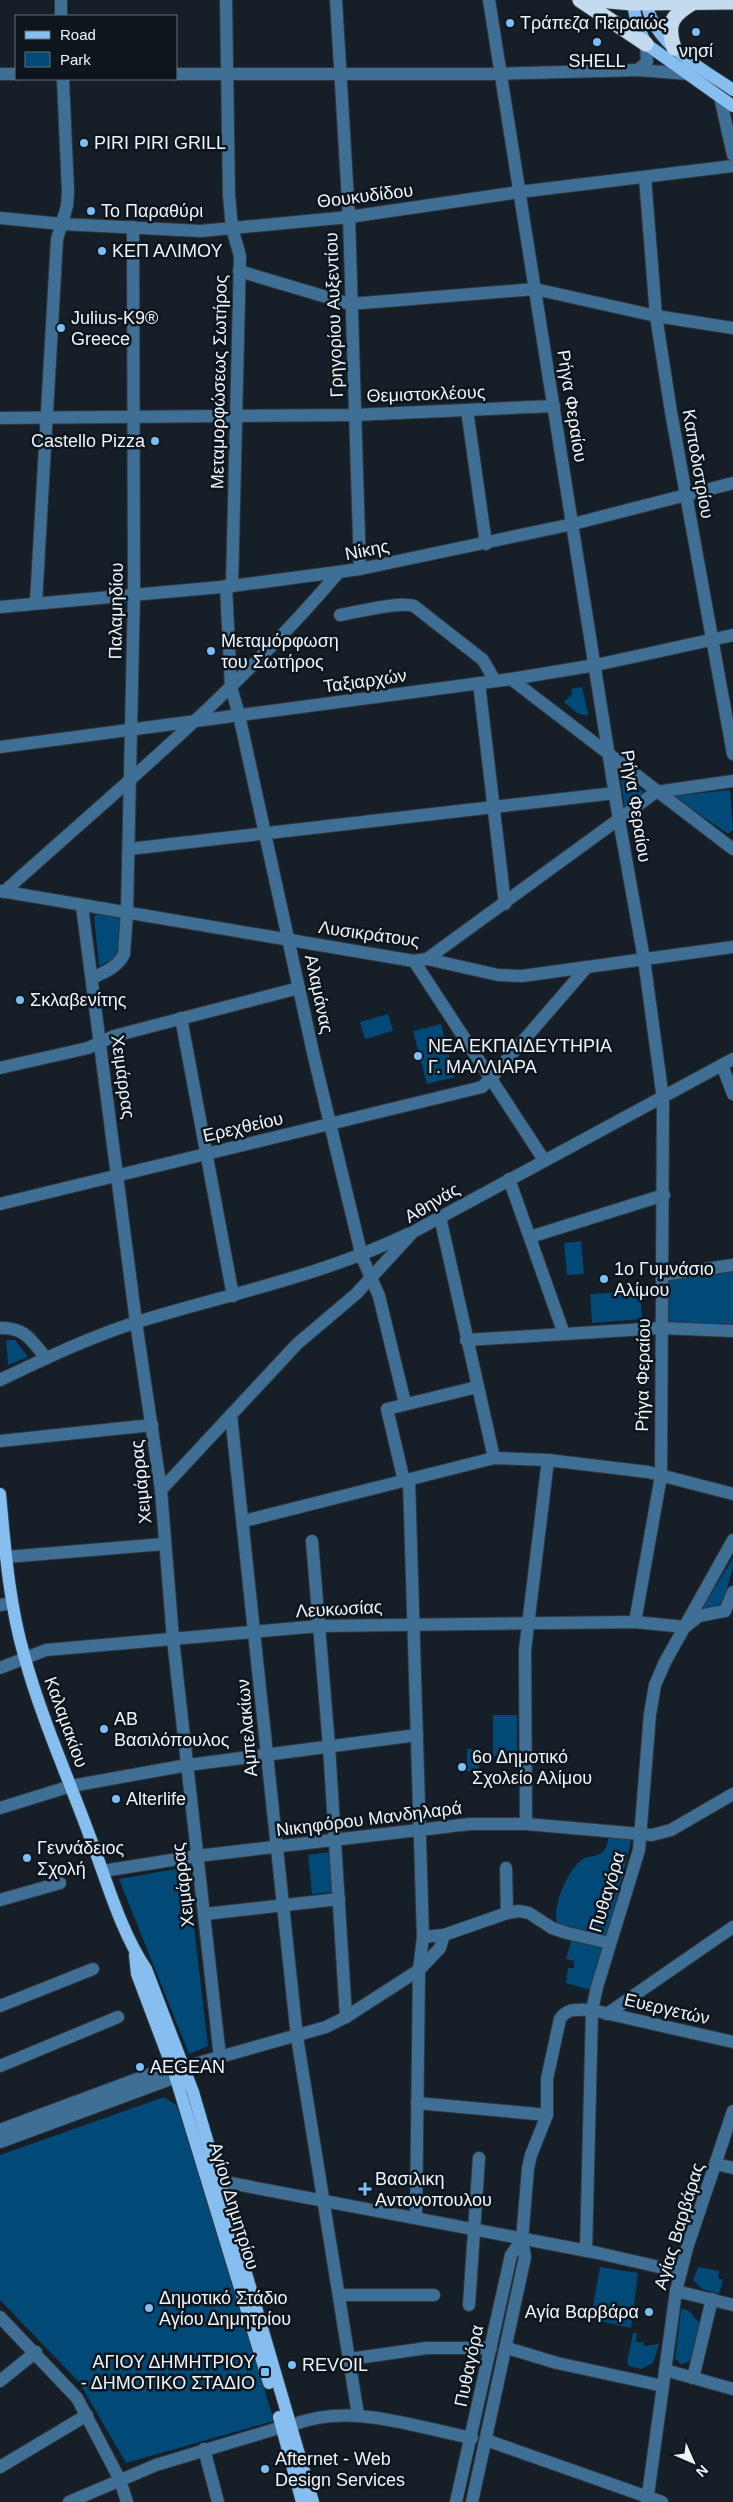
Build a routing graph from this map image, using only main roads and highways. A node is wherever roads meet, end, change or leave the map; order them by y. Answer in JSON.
{"nodes":[{"id":1,"x":580,"y":0,"type":"edge"},
{"id":2,"x":598,"y":0,"type":"edge"},
{"id":3,"x":639,"y":1,"type":"edge"},
{"id":4,"x":694,"y":2,"type":"junction"},
{"id":5,"x":733,"y":2,"type":"edge"},
{"id":6,"x":646,"y":44,"type":"junction"},
{"id":7,"x":674,"y":48,"type":"junction"},
{"id":8,"x":733,"y":90,"type":"edge"},
{"id":9,"x":733,"y":106,"type":"edge"},
{"id":10,"x":0,"y":1494,"type":"edge"},
{"id":11,"x":1,"y":1511,"type":"edge"},
{"id":12,"x":6,"y":1604,"type":"edge"},
{"id":13,"x":177,"y":2070,"type":"joint"},
{"id":14,"x":286,"y":2426,"type":"junction"},
{"id":15,"x":302,"y":2502,"type":"edge"},
{"id":16,"x":312,"y":2502,"type":"edge"}],
"edges":[{"from":1,"to":6,"type":"highway"},
{"from":2,"to":3,"type":"highway"},
{"from":3,"to":4,"type":"highway"},
{"from":3,"to":6,"type":"main road"},
{"from":3,"to":7,"type":"main road"},
{"from":4,"to":5,"type":"highway"},
{"from":4,"to":7,"type":"highway"},
{"from":6,"to":9,"type":"main road"},
{"from":7,"to":8,"type":"main road"},
{"from":10,"to":11,"type":"main road","name":"Καλαμακίου"},
{"from":11,"to":12,"type":"main road","name":"Καλαμακίου"},
{"from":12,"to":13,"type":"main road","name":"Καλαμακίου"},
{"from":13,"to":14,"type":"main road","name":"Αγίου Δημητρίου"},
{"from":14,"to":15,"type":"main road","name":"Αγίου Δημητρίου"},
{"from":14,"to":16,"type":"main road","name":"Αγίου Δημητρίου"}]}
